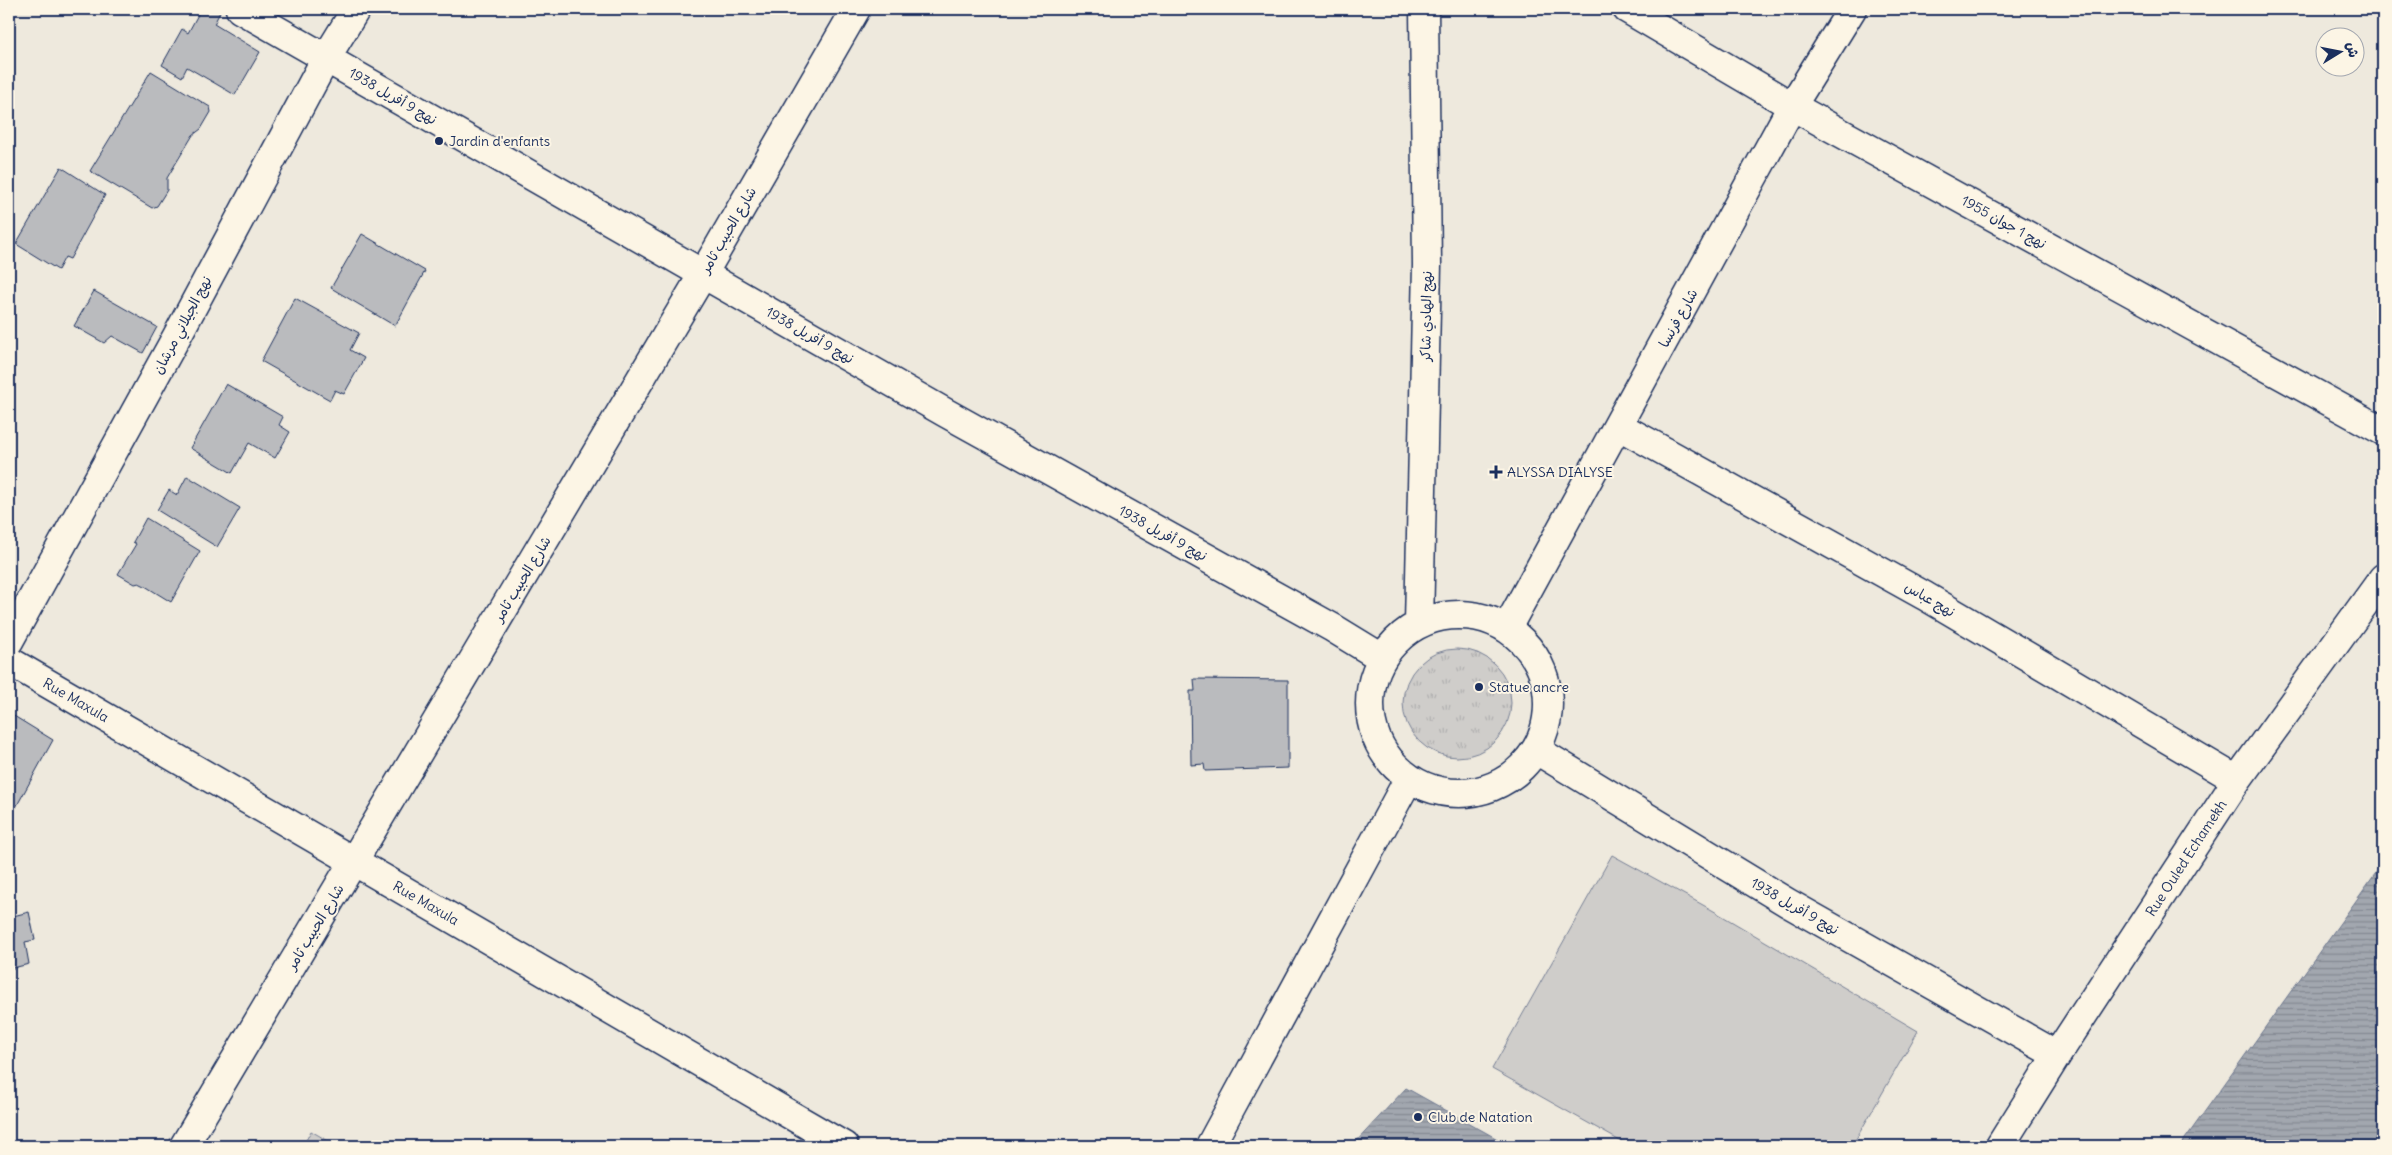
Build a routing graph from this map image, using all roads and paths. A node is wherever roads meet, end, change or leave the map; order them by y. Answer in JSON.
{"nodes":[{"id":1,"x":240,"y":9,"type":"edge"},
{"id":2,"x":356,"y":9,"type":"edge"},
{"id":3,"x":856,"y":9,"type":"edge"},
{"id":4,"x":1424,"y":9,"type":"edge"},
{"id":5,"x":1627,"y":9,"type":"edge"},
{"id":6,"x":1852,"y":9,"type":"edge"},
{"id":7,"x":326,"y":58,"type":"junction"},
{"id":8,"x":1792,"y":106,"type":"junction"},
{"id":9,"x":703,"y":274,"type":"junction"},
{"id":10,"x":1619,"y":426,"type":"junction"},
{"id":11,"x":2383,"y":430,"type":"edge"},
{"id":12,"x":2383,"y":578,"type":"edge"},
{"id":13,"x":1419,"y":624,"type":"junction"},
{"id":14,"x":1507,"y":628,"type":"junction"},
{"id":15,"x":9,"y":641,"type":"edge"},
{"id":16,"x":1382,"y":658,"type":"junction"},
{"id":17,"x":9,"y":661,"type":"edge"},
{"id":18,"x":1538,"y":751,"type":"junction"},
{"id":19,"x":1409,"y":778,"type":"junction"},
{"id":20,"x":2237,"y":780,"type":"junction"},
{"id":21,"x":354,"y":861,"type":"junction"},
{"id":22,"x":2057,"y":1055,"type":"junction"},
{"id":23,"x":184,"y":1146,"type":"edge"},
{"id":24,"x":844,"y":1146,"type":"edge"},
{"id":25,"x":1210,"y":1146,"type":"edge"},
{"id":26,"x":2000,"y":1146,"type":"edge"}],
"edges":[{"from":1,"to":7,"type":"street","name":"نهج 9 أفريل 1938"},
{"from":2,"to":7,"type":"street","name":"نهج الجيلاني مرشان"},
{"from":3,"to":9,"type":"street","name":"شارع الحبيب ثامر"},
{"from":4,"to":13,"type":"street","name":"نهج الهادي شاكر"},
{"from":5,"to":8,"type":"street","name":"نهج 1 جوان 1955"},
{"from":6,"to":8,"type":"street","name":"شارع فرنسا"},
{"from":7,"to":9,"type":"street","name":"نهج 9 أفريل 1938"},
{"from":7,"to":15,"type":"street","name":"نهج الجيلاني مرشان"},
{"from":8,"to":10,"type":"street","name":"شارع فرنسا"},
{"from":8,"to":11,"type":"street","name":"نهج 1 جوان 1955"},
{"from":9,"to":16,"type":"street","name":"نهج 9 أفريل 1938"},
{"from":9,"to":21,"type":"street","name":"شارع الحبيب ثامر"},
{"from":10,"to":14,"type":"street","name":"شارع فرنسا"},
{"from":10,"to":20,"type":"street","name":"نهج عباس"},
{"from":12,"to":20,"type":"street","name":"Rue Ouled Echamekh"},
{"from":13,"to":14,"type":"street"},
{"from":13,"to":16,"type":"street"},
{"from":14,"to":18,"type":"street"},
{"from":16,"to":19,"type":"street"},
{"from":17,"to":21,"type":"street","name":"Rue Maxula"},
{"from":18,"to":19,"type":"street"},
{"from":18,"to":22,"type":"street","name":"نهج 9 أفريل 1938"},
{"from":19,"to":25,"type":"street"},
{"from":20,"to":22,"type":"street","name":"Rue Ouled Echamekh"},
{"from":21,"to":23,"type":"street","name":"شارع الحبيب ثامر"},
{"from":21,"to":24,"type":"street","name":"Rue Maxula"},
{"from":22,"to":26,"type":"street","name":"Rue Ouled Echamekh"}]}
